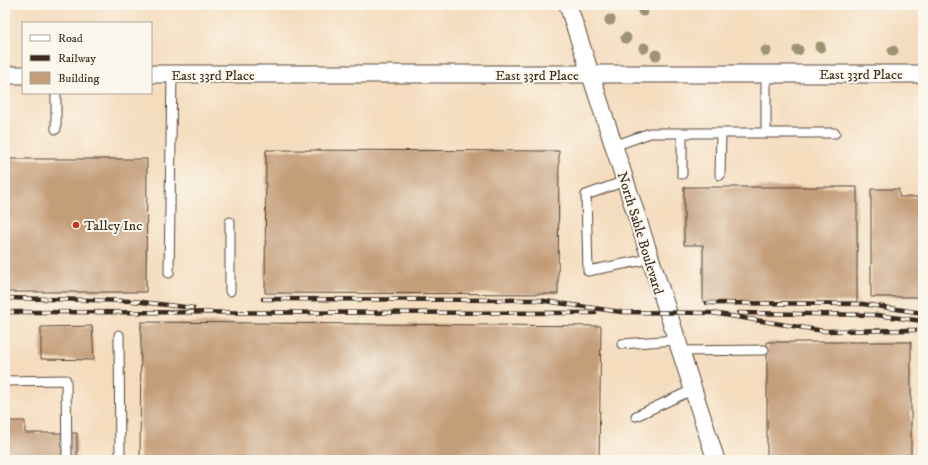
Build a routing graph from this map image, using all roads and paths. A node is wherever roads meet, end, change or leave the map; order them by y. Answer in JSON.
{"nodes":[{"id":1,"x":568,"y":5,"type":"edge"},
{"id":2,"x":152,"y":74,"type":"edge"},
{"id":3,"x":172,"y":74,"type":"junction"},
{"id":4,"x":766,"y":74,"type":"junction"},
{"id":5,"x":923,"y":74,"type":"edge"},
{"id":6,"x":5,"y":75,"type":"edge"},
{"id":7,"x":22,"y":75,"type":"edge"},
{"id":8,"x":591,"y":75,"type":"junction"},
{"id":9,"x":56,"y":94,"type":"edge"},
{"id":10,"x":56,"y":129,"type":"dead end"},
{"id":11,"x":682,"y":133,"type":"junction"},
{"id":12,"x":721,"y":133,"type":"junction"},
{"id":13,"x":766,"y":133,"type":"junction"},
{"id":14,"x":835,"y":133,"type":"dead end"},
{"id":15,"x":614,"y":146,"type":"junction"},
{"id":16,"x":682,"y":174,"type":"dead end"},
{"id":17,"x":720,"y":175,"type":"dead end"},
{"id":18,"x":625,"y":181,"type":"junction"},
{"id":19,"x":230,"y":222,"type":"dead end"},
{"id":20,"x":649,"y":259,"type":"junction"},
{"id":21,"x":169,"y":273,"type":"dead end"},
{"id":22,"x":230,"y":291,"type":"dead end"},
{"id":23,"x":119,"y":335,"type":"dead end"},
{"id":24,"x":622,"y":344,"type":"dead end"},
{"id":25,"x":677,"y":345,"type":"junction"},
{"id":26,"x":764,"y":350,"type":"dead end"},
{"id":27,"x":5,"y":381,"type":"edge"},
{"id":28,"x":692,"y":390,"type":"junction"},
{"id":29,"x":636,"y":416,"type":"dead end"},
{"id":30,"x":67,"y":460,"type":"edge"},
{"id":31,"x":120,"y":460,"type":"edge"},
{"id":32,"x":716,"y":460,"type":"edge"}],
"edges":[{"from":1,"to":8,"type":"street","name":"North Sable Boulevard"},
{"from":2,"to":3,"type":"street","name":"East 33rd Place"},
{"from":3,"to":8,"type":"street","name":"East 33rd Place"},
{"from":3,"to":21,"type":"lane"},
{"from":4,"to":5,"type":"street","name":"East 33rd Place"},
{"from":4,"to":8,"type":"street","name":"East 33rd Place"},
{"from":4,"to":13,"type":"lane"},
{"from":6,"to":7,"type":"street"},
{"from":8,"to":15,"type":"street","name":"North Sable Boulevard"},
{"from":9,"to":10,"type":"lane"},
{"from":11,"to":12,"type":"lane"},
{"from":11,"to":15,"type":"lane"},
{"from":11,"to":16,"type":"lane"},
{"from":12,"to":13,"type":"lane"},
{"from":12,"to":17,"type":"lane"},
{"from":13,"to":14,"type":"lane"},
{"from":15,"to":18,"type":"street","name":"North Sable Boulevard"},
{"from":18,"to":20,"type":"street","name":"North Sable Boulevard"},
{"from":18,"to":20,"type":"lane"},
{"from":19,"to":22,"type":"lane"},
{"from":20,"to":25,"type":"street","name":"North Sable Boulevard"},
{"from":23,"to":31,"type":"lane"},
{"from":24,"to":25,"type":"lane"},
{"from":25,"to":26,"type":"lane"},
{"from":25,"to":28,"type":"street","name":"North Sable Boulevard"},
{"from":27,"to":30,"type":"lane"},
{"from":28,"to":29,"type":"lane"},
{"from":28,"to":32,"type":"street","name":"North Sable Boulevard"}]}
